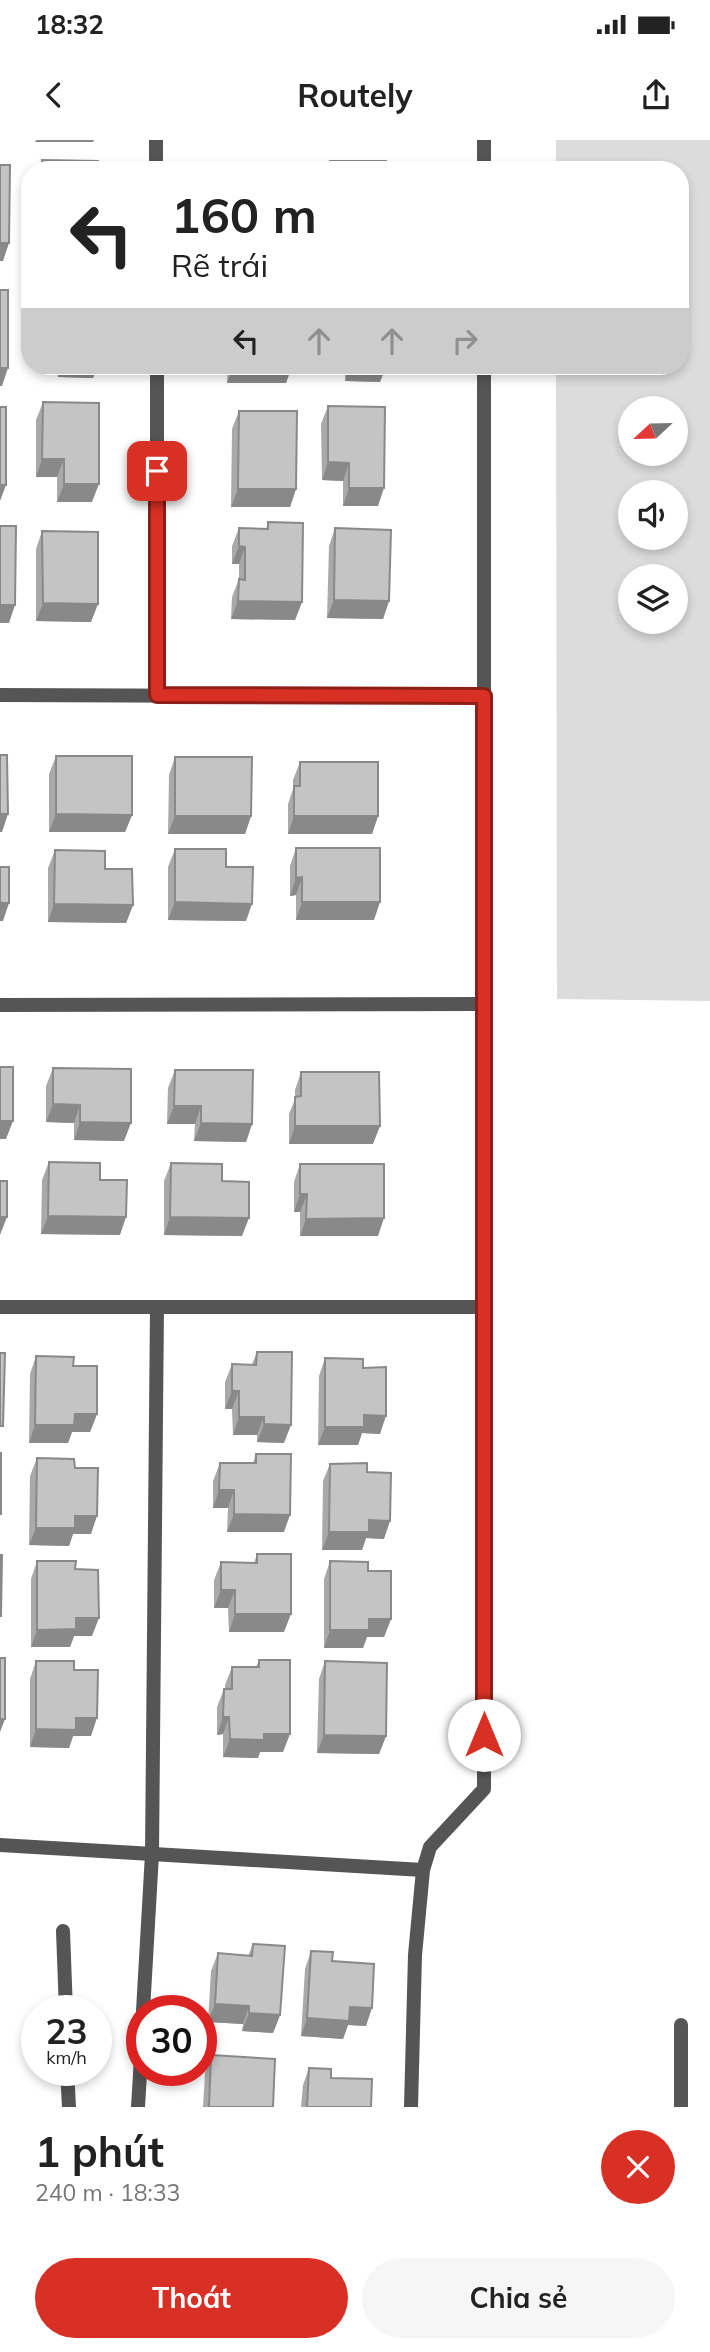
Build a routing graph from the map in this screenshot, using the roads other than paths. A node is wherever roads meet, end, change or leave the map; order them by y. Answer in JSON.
{"nodes":[{"id":1,"x":156,"y":140,"type":"edge"},
{"id":2,"x":484,"y":140,"type":"edge"},
{"id":3,"x":156,"y":161,"type":"edge"},
{"id":4,"x":484,"y":161,"type":"edge"},
{"id":5,"x":157,"y":375,"type":"edge"},
{"id":6,"x":484,"y":375,"type":"edge"},
{"id":7,"x":0,"y":695,"type":"edge"},
{"id":8,"x":157,"y":695,"type":"junction"},
{"id":9,"x":484,"y":696,"type":"junction"},
{"id":10,"x":485,"y":1004,"type":"junction"},
{"id":11,"x":0,"y":1005,"type":"edge"},
{"id":12,"x":0,"y":1307,"type":"edge"},
{"id":13,"x":157,"y":1307,"type":"junction"},
{"id":14,"x":485,"y":1307,"type":"junction"},
{"id":15,"x":0,"y":1845,"type":"edge"},
{"id":16,"x":152,"y":1854,"type":"junction"},
{"id":17,"x":424,"y":1870,"type":"junction"},
{"id":18,"x":63,"y":1931,"type":"dead end"},
{"id":19,"x":65,"y":1995,"type":"edge"},
{"id":20,"x":144,"y":1995,"type":"edge"},
{"id":21,"x":681,"y":2025,"type":"dead end"},
{"id":22,"x":68,"y":2086,"type":"edge"},
{"id":23,"x":139,"y":2086,"type":"edge"},
{"id":24,"x":69,"y":2107,"type":"edge"},
{"id":25,"x":138,"y":2107,"type":"edge"},
{"id":26,"x":411,"y":2107,"type":"edge"},
{"id":27,"x":681,"y":2107,"type":"edge"}],
"edges":[{"from":1,"to":3,"type":"street"},
{"from":2,"to":4,"type":"street"},
{"from":5,"to":8,"type":"street"},
{"from":6,"to":9,"type":"street"},
{"from":7,"to":8,"type":"street"},
{"from":8,"to":9,"type":"street"},
{"from":9,"to":10,"type":"street"},
{"from":10,"to":11,"type":"street"},
{"from":10,"to":14,"type":"street"},
{"from":12,"to":13,"type":"street"},
{"from":13,"to":14,"type":"street"},
{"from":13,"to":16,"type":"street"},
{"from":14,"to":17,"type":"street"},
{"from":15,"to":16,"type":"street"},
{"from":16,"to":17,"type":"street"},
{"from":16,"to":20,"type":"street"},
{"from":17,"to":26,"type":"street"},
{"from":18,"to":19,"type":"street"},
{"from":21,"to":27,"type":"street"},
{"from":22,"to":24,"type":"street"},
{"from":23,"to":25,"type":"street"}]}
